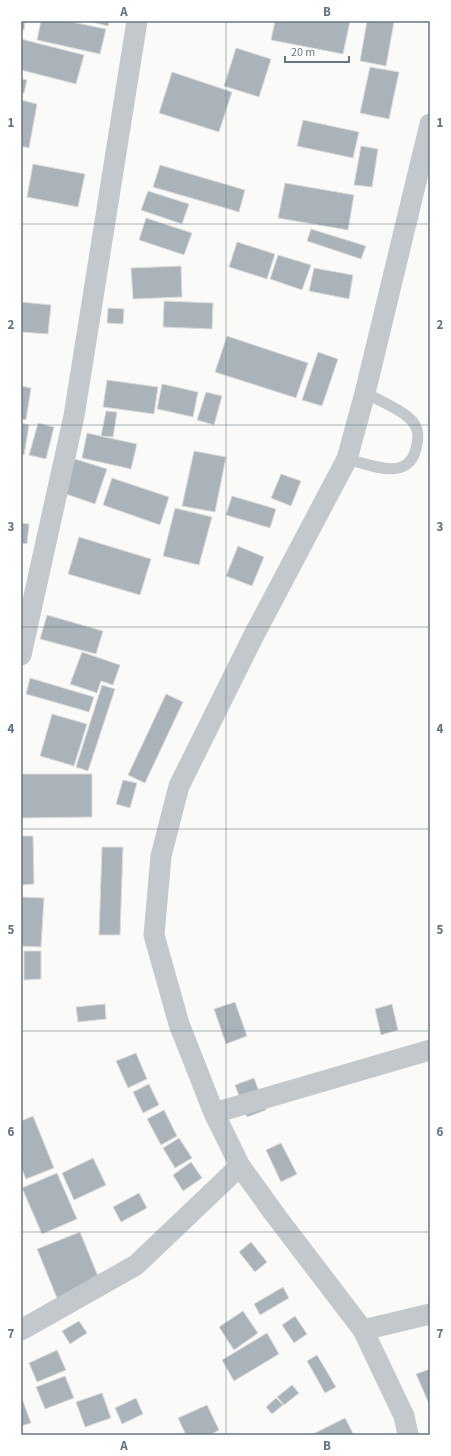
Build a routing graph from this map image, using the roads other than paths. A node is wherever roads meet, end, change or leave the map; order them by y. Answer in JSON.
{"nodes":[{"id":1,"x":137,"y":21,"type":"edge"},
{"id":2,"x":430,"y":124,"type":"edge"},
{"id":3,"x":365,"y":393,"type":"junction"},
{"id":4,"x":347,"y":459,"type":"junction"},
{"id":5,"x":21,"y":655,"type":"edge"},
{"id":6,"x":430,"y":1050,"type":"edge"},
{"id":7,"x":214,"y":1113,"type":"junction"},
{"id":8,"x":240,"y":1166,"type":"junction"},
{"id":9,"x":430,"y":1314,"type":"edge"},
{"id":10,"x":21,"y":1330,"type":"edge"},
{"id":11,"x":363,"y":1330,"type":"junction"},
{"id":12,"x":408,"y":1435,"type":"edge"}],
"edges":[{"from":1,"to":5,"type":"street"},
{"from":2,"to":3,"type":"street"},
{"from":3,"to":4,"type":"street"},
{"from":3,"to":4,"type":"lane"},
{"from":4,"to":7,"type":"street"},
{"from":6,"to":7,"type":"street"},
{"from":7,"to":8,"type":"street"},
{"from":8,"to":10,"type":"street"},
{"from":8,"to":11,"type":"street"},
{"from":9,"to":11,"type":"street"},
{"from":11,"to":12,"type":"street"}]}
